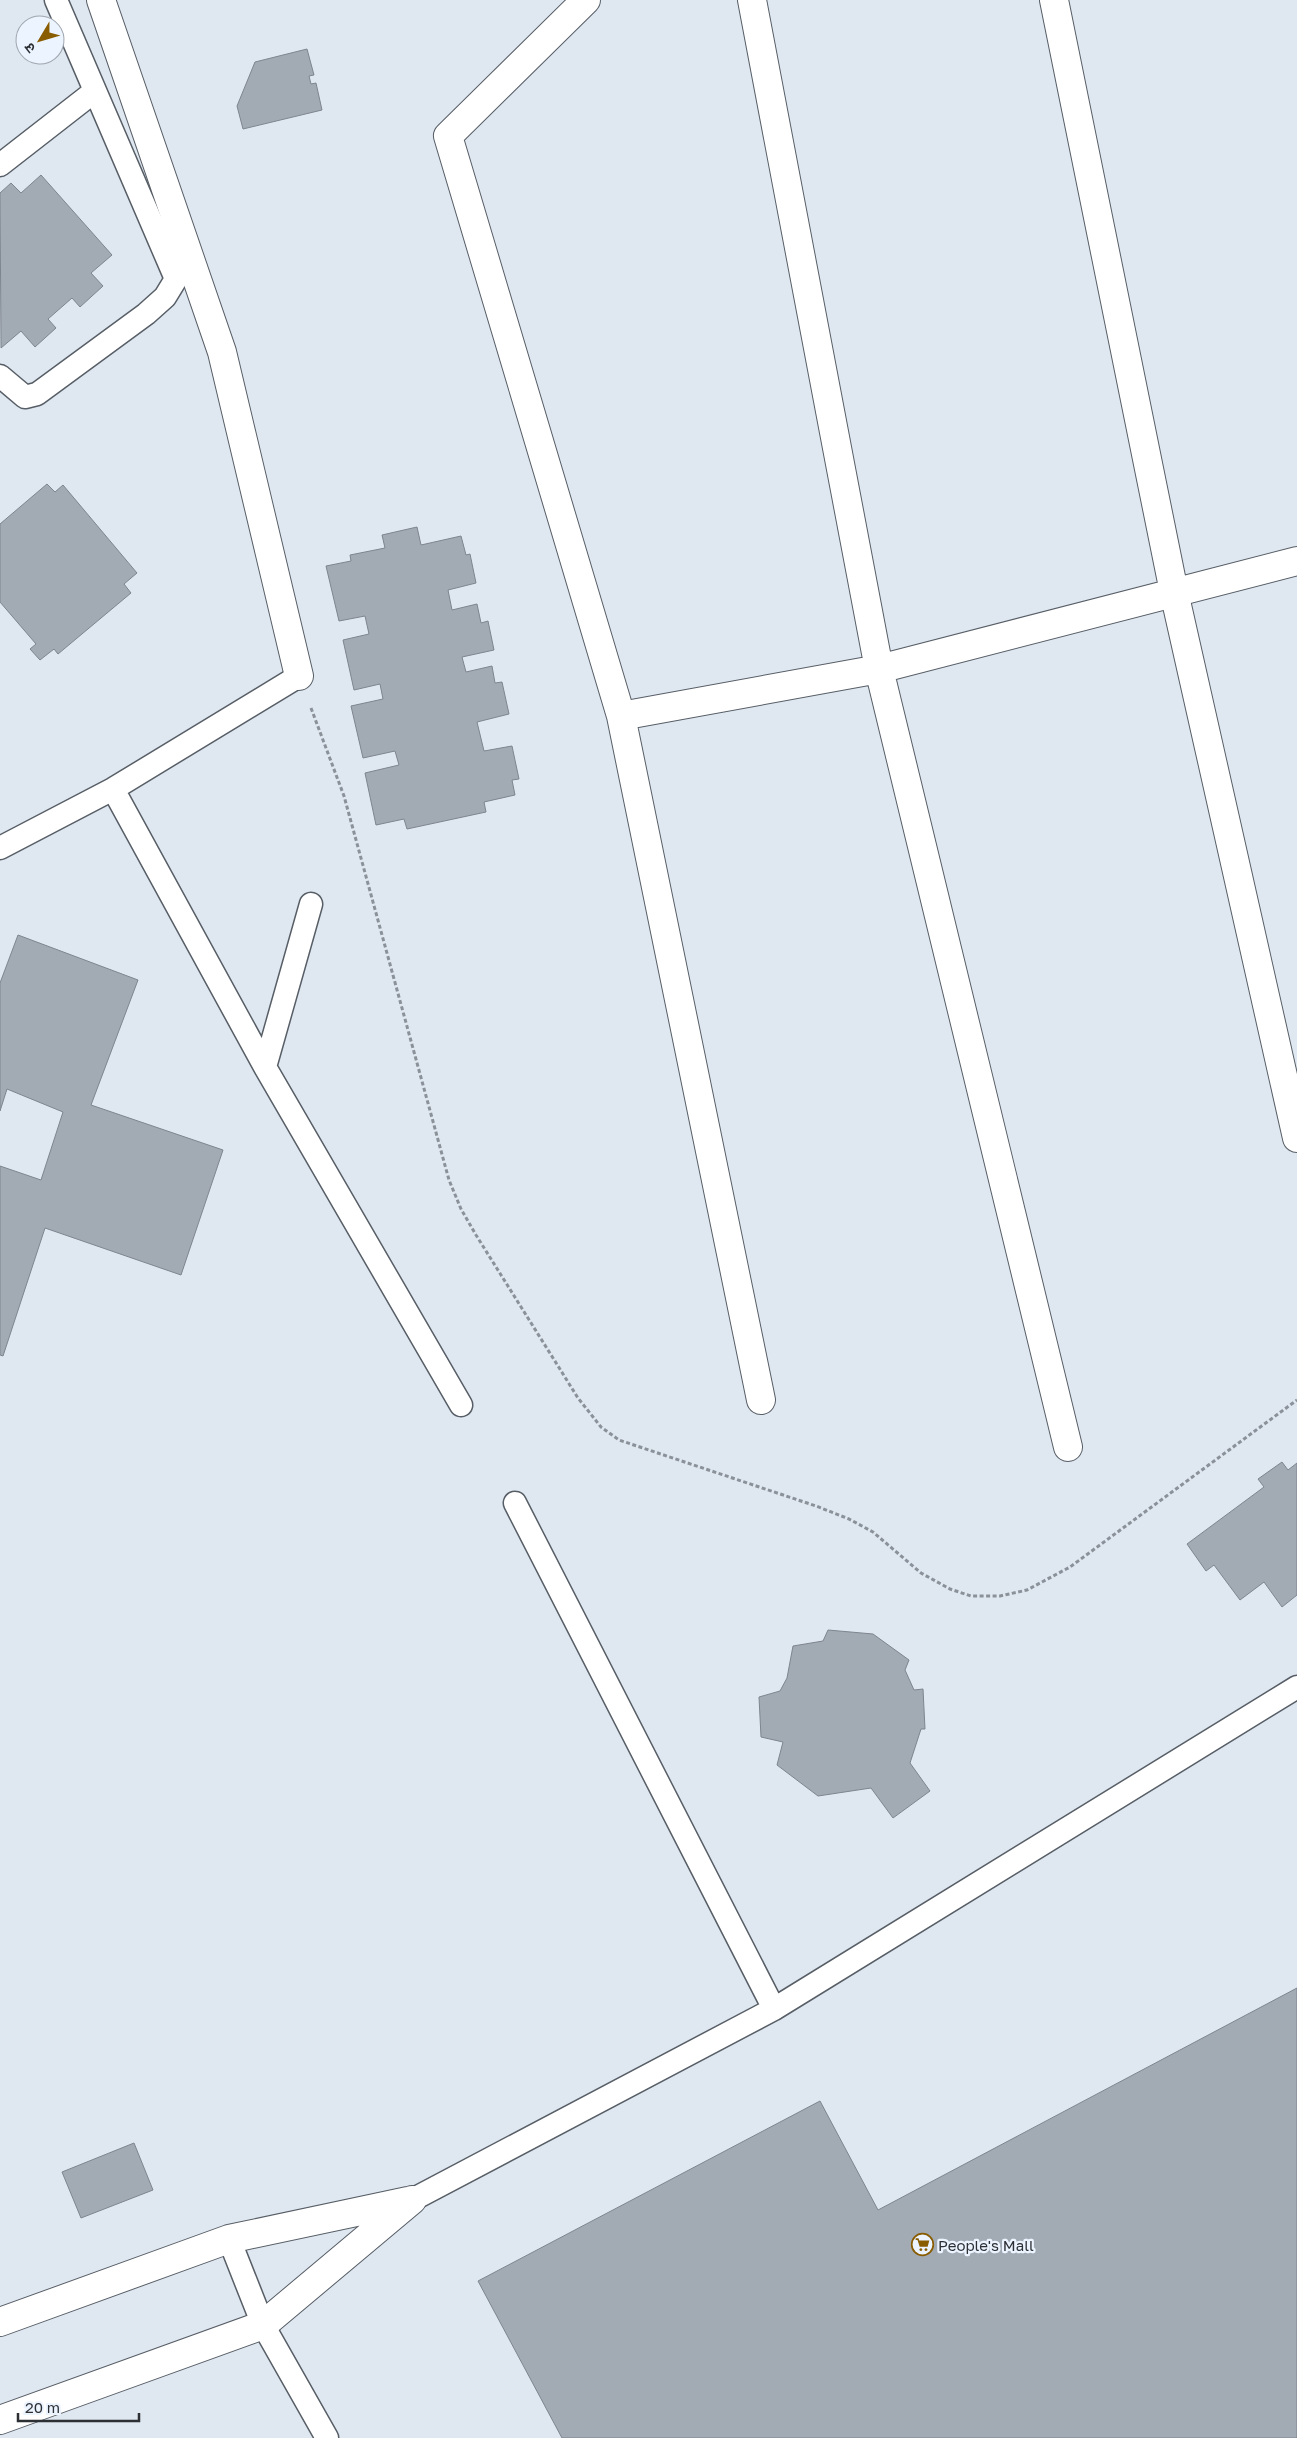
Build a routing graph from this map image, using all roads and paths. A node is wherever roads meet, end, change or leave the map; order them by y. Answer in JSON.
{"nodes":[{"id":1,"x":56,"y":0,"type":"edge"},
{"id":2,"x":101,"y":0,"type":"edge"},
{"id":3,"x":586,"y":0,"type":"edge"},
{"id":4,"x":752,"y":0,"type":"edge"},
{"id":5,"x":1054,"y":0,"type":"edge"},
{"id":6,"x":95,"y":91,"type":"junction"},
{"id":7,"x":0,"y":164,"type":"edge"},
{"id":8,"x":0,"y":376,"type":"edge"},
{"id":9,"x":1297,"y":561,"type":"edge"},
{"id":10,"x":1174,"y":592,"type":"junction"},
{"id":11,"x":879,"y":670,"type":"junction"},
{"id":12,"x":299,"y":676,"type":"junction"},
{"id":13,"x":621,"y":716,"type":"junction"},
{"id":14,"x":113,"y":789,"type":"junction"},
{"id":15,"x":0,"y":848,"type":"edge"},
{"id":16,"x":311,"y":904,"type":"dead end"},
{"id":17,"x":265,"y":1067,"type":"junction"},
{"id":18,"x":1297,"y":1138,"type":"edge"},
{"id":19,"x":761,"y":1400,"type":"dead end"},
{"id":20,"x":1297,"y":1400,"type":"edge"},
{"id":21,"x":461,"y":1404,"type":"dead end"},
{"id":22,"x":1068,"y":1448,"type":"dead end"},
{"id":23,"x":515,"y":1503,"type":"dead end"},
{"id":24,"x":1297,"y":1687,"type":"edge"},
{"id":25,"x":774,"y":2009,"type":"junction"},
{"id":26,"x":412,"y":2200,"type":"junction"},
{"id":27,"x":229,"y":2239,"type":"junction"},
{"id":28,"x":0,"y":2322,"type":"edge"},
{"id":29,"x":263,"y":2325,"type":"junction"},
{"id":30,"x":0,"y":2420,"type":"edge"},
{"id":31,"x":327,"y":2438,"type":"edge"}],
"edges":[{"from":1,"to":6,"type":"lane"},
{"from":2,"to":12,"type":"street"},
{"from":3,"to":13,"type":"street"},
{"from":4,"to":11,"type":"street"},
{"from":5,"to":10,"type":"street"},
{"from":6,"to":7,"type":"lane"},
{"from":6,"to":8,"type":"lane"},
{"from":9,"to":10,"type":"street"},
{"from":10,"to":11,"type":"street"},
{"from":10,"to":18,"type":"street"},
{"from":11,"to":13,"type":"street"},
{"from":11,"to":22,"type":"street"},
{"from":12,"to":14,"type":"lane"},
{"from":12,"to":20,"type":"path"},
{"from":13,"to":19,"type":"street"},
{"from":14,"to":15,"type":"lane"},
{"from":14,"to":17,"type":"lane"},
{"from":16,"to":17,"type":"lane"},
{"from":17,"to":21,"type":"lane"},
{"from":23,"to":25,"type":"lane"},
{"from":24,"to":25,"type":"lane"},
{"from":25,"to":26,"type":"lane"},
{"from":26,"to":27,"type":"street"},
{"from":26,"to":29,"type":"street"},
{"from":27,"to":28,"type":"street"},
{"from":27,"to":29,"type":"lane"},
{"from":29,"to":30,"type":"street"},
{"from":29,"to":31,"type":"lane"}]}
